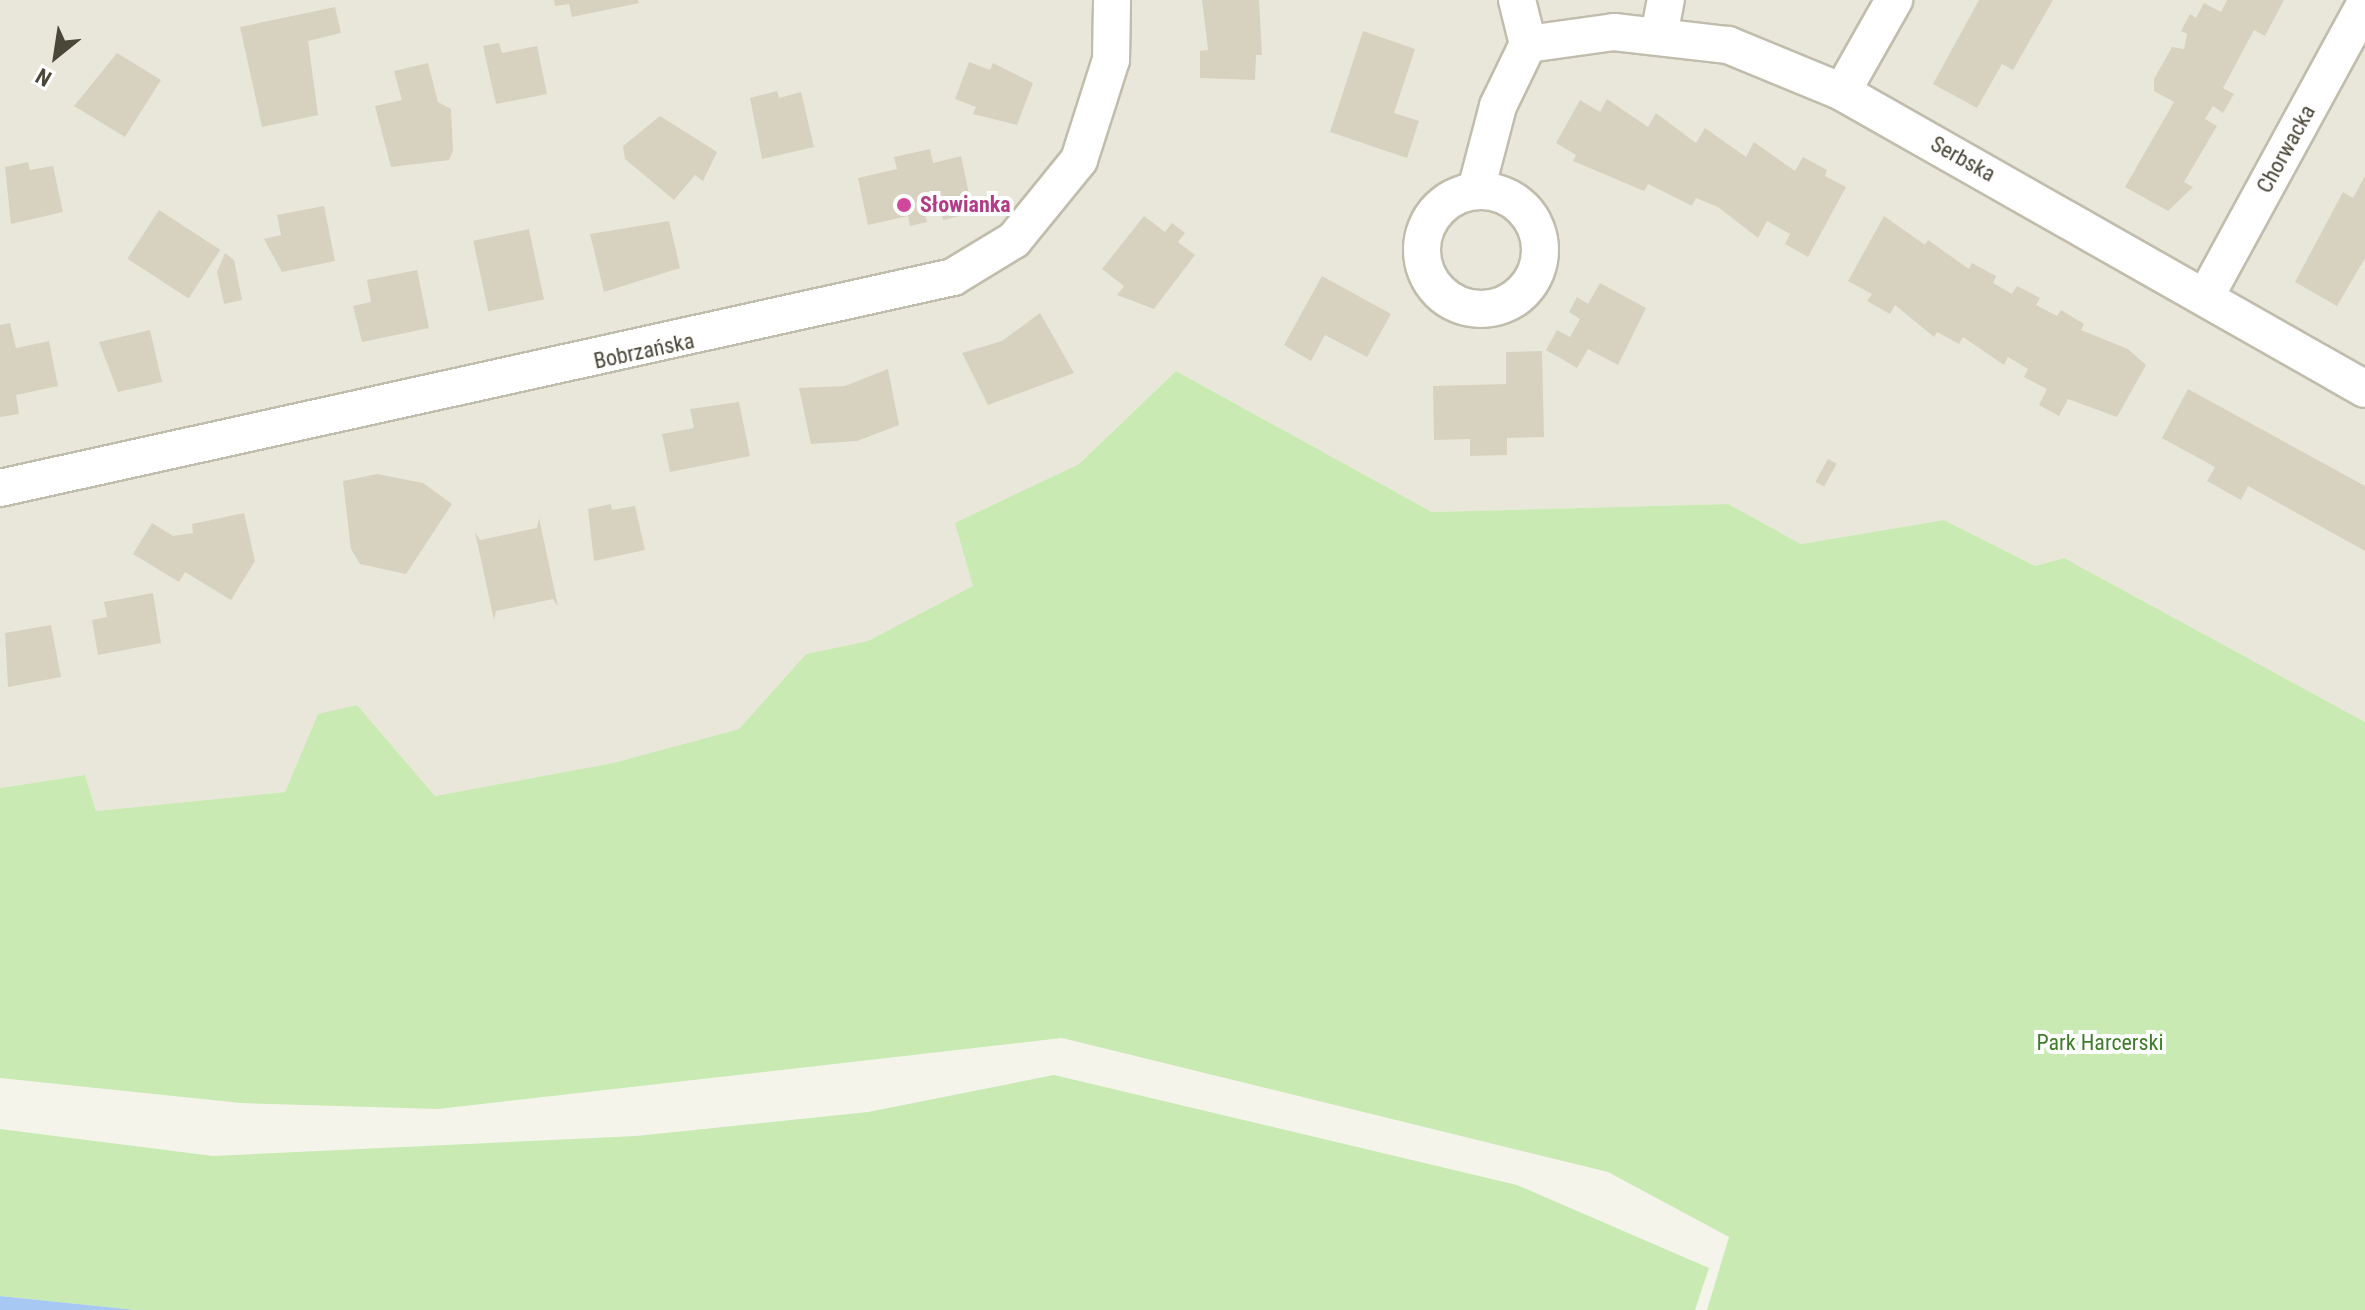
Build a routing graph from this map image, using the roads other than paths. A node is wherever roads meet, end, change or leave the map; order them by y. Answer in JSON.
{"nodes":[{"id":1,"x":1112,"y":0,"type":"edge"},
{"id":2,"x":1517,"y":0,"type":"edge"},
{"id":3,"x":1666,"y":0,"type":"edge"},
{"id":4,"x":1894,"y":0,"type":"edge"},
{"id":5,"x":2365,"y":4,"type":"edge"},
{"id":6,"x":1659,"y":35,"type":"junction"},
{"id":7,"x":1528,"y":44,"type":"junction"},
{"id":8,"x":1842,"y":92,"type":"junction"},
{"id":9,"x":1476,"y":190,"type":"dead end"},
{"id":10,"x":2207,"y":294,"type":"junction"},
{"id":11,"x":2365,"y":389,"type":"edge"},
{"id":12,"x":0,"y":488,"type":"edge"}],
"edges":[{"from":1,"to":12,"type":"street","name":"Bobrzańska"},
{"from":2,"to":7,"type":"street"},
{"from":3,"to":6,"type":"street"},
{"from":4,"to":8,"type":"street"},
{"from":5,"to":10,"type":"street","name":"Chorwacka"},
{"from":6,"to":7,"type":"street","name":"Serbska"},
{"from":6,"to":8,"type":"street","name":"Serbska"},
{"from":7,"to":9,"type":"street"},
{"from":8,"to":10,"type":"street","name":"Serbska"},
{"from":10,"to":11,"type":"street","name":"Serbska"}]}
